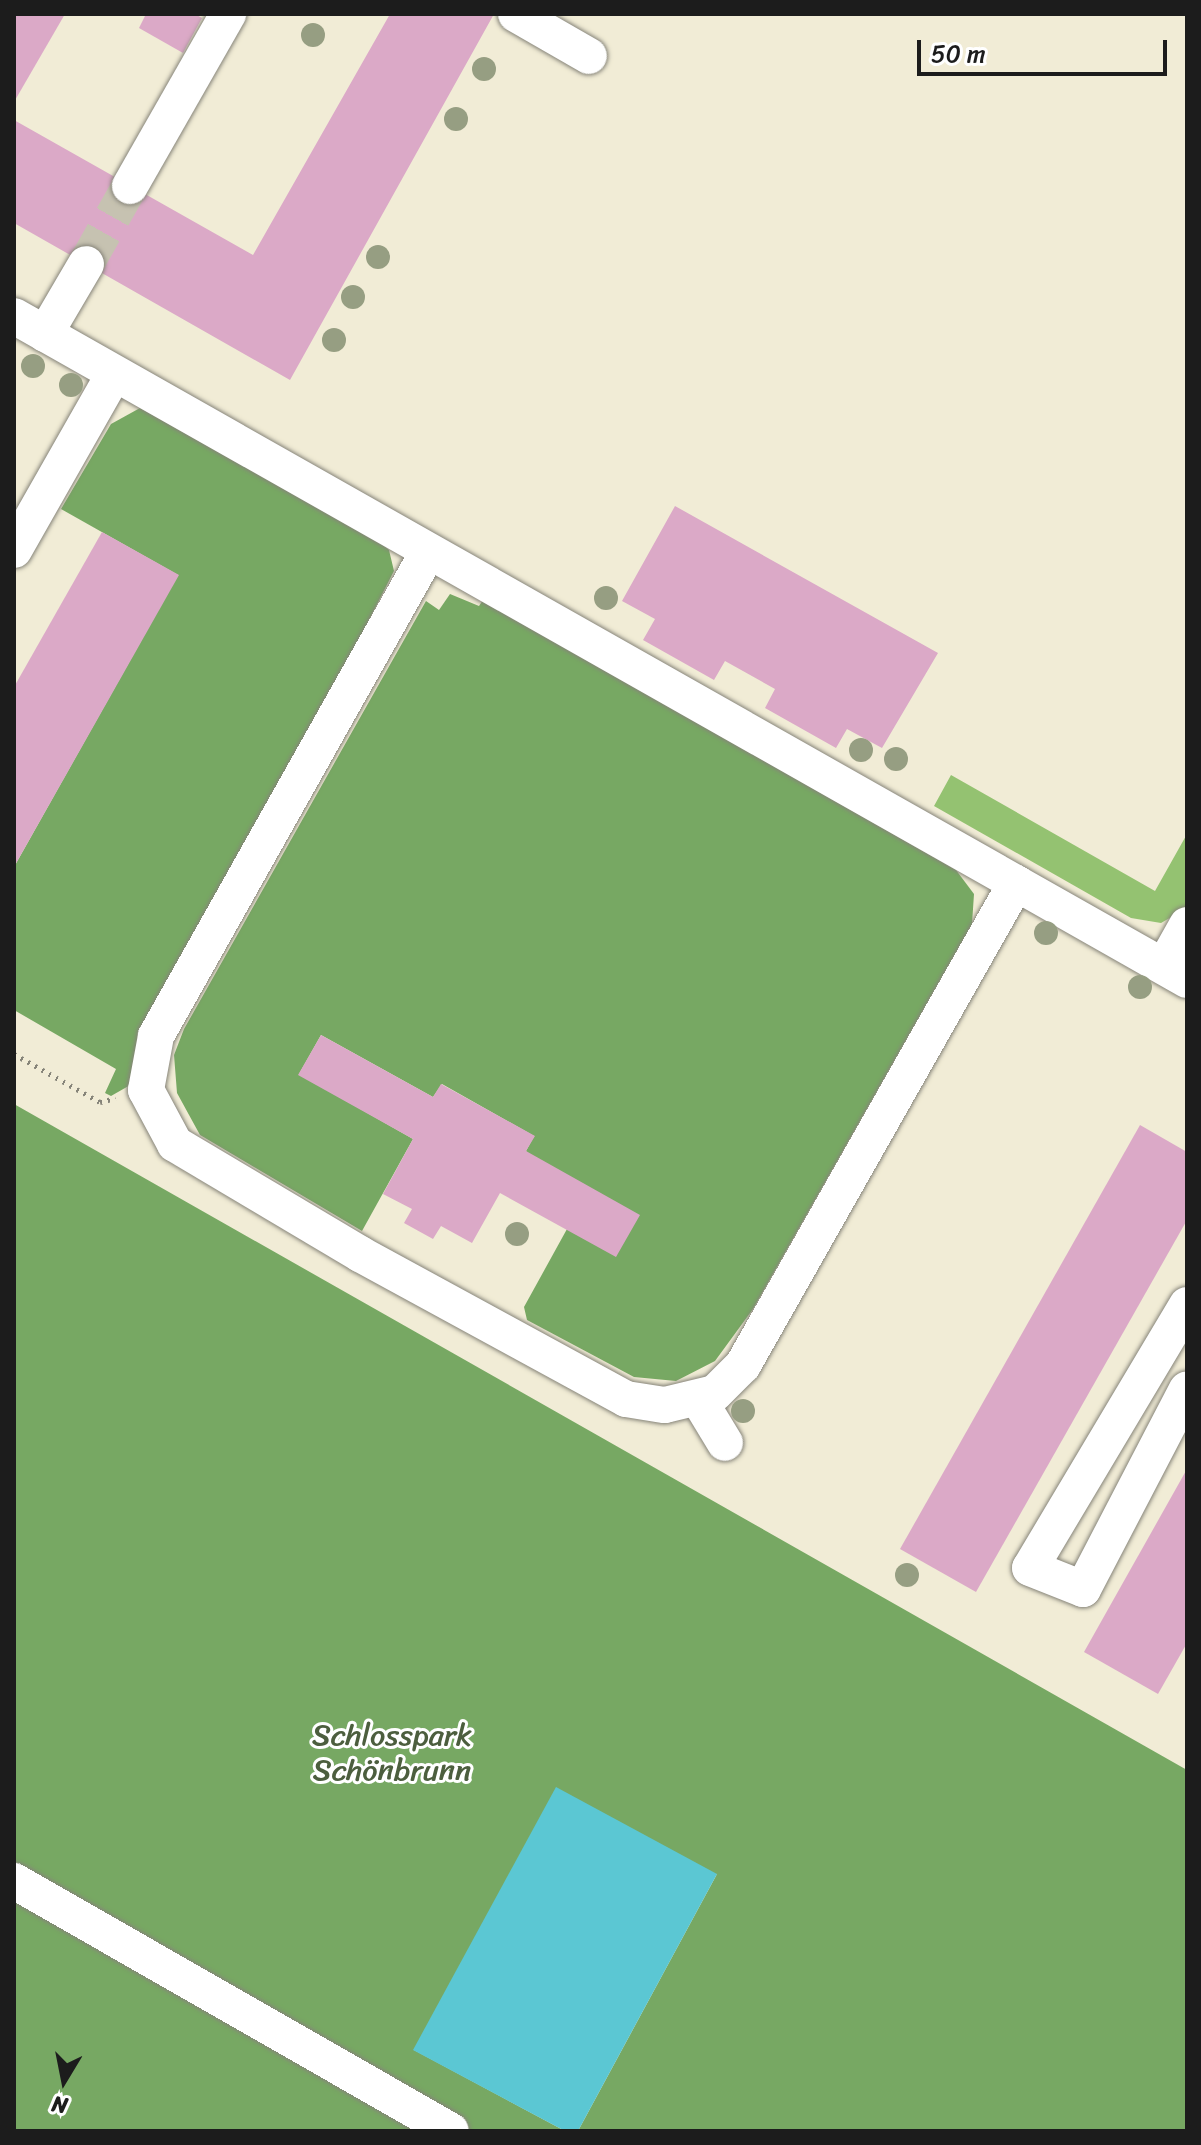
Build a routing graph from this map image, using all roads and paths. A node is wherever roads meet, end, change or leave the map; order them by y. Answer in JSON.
{"nodes":[{"id":1,"x":228,"y":14,"type":"edge"},
{"id":2,"x":516,"y":14,"type":"edge"},
{"id":3,"x":589,"y":56,"type":"dead end"},
{"id":4,"x":130,"y":186,"type":"tunnel mouth"},
{"id":5,"x":86,"y":264,"type":"tunnel mouth"},
{"id":6,"x":14,"y":316,"type":"edge"},
{"id":7,"x":45,"y":334,"type":"junction"},
{"id":8,"x":114,"y":374,"type":"junction"},
{"id":9,"x":14,"y":550,"type":"edge"},
{"id":10,"x":428,"y":552,"type":"junction"},
{"id":11,"x":1016,"y":883,"type":"junction"},
{"id":12,"x":1187,"y":925,"type":"edge"},
{"id":13,"x":1175,"y":973,"type":"edge"},
{"id":14,"x":14,"y":1054,"type":"edge"},
{"id":15,"x":146,"y":1090,"type":"junction"},
{"id":16,"x":1187,"y":1305,"type":"edge"},
{"id":17,"x":1187,"y":1389,"type":"edge"},
{"id":18,"x":699,"y":1400,"type":"junction"},
{"id":19,"x":725,"y":1443,"type":"dead end"},
{"id":20,"x":14,"y":1881,"type":"edge"},
{"id":21,"x":451,"y":2131,"type":"edge"}],
"edges":[{"from":1,"to":4,"type":"lane"},
{"from":2,"to":3,"type":"lane"},
{"from":5,"to":7,"type":"lane"},
{"from":6,"to":7,"type":"lane"},
{"from":7,"to":8,"type":"lane"},
{"from":8,"to":9,"type":"lane"},
{"from":8,"to":10,"type":"lane"},
{"from":10,"to":11,"type":"lane"},
{"from":10,"to":15,"type":"lane"},
{"from":11,"to":13,"type":"lane"},
{"from":11,"to":18,"type":"lane"},
{"from":12,"to":13,"type":"lane"},
{"from":14,"to":15,"type":"path"},
{"from":15,"to":18,"type":"lane"},
{"from":16,"to":17,"type":"lane"},
{"from":18,"to":19,"type":"lane"},
{"from":20,"to":21,"type":"lane"}]}
